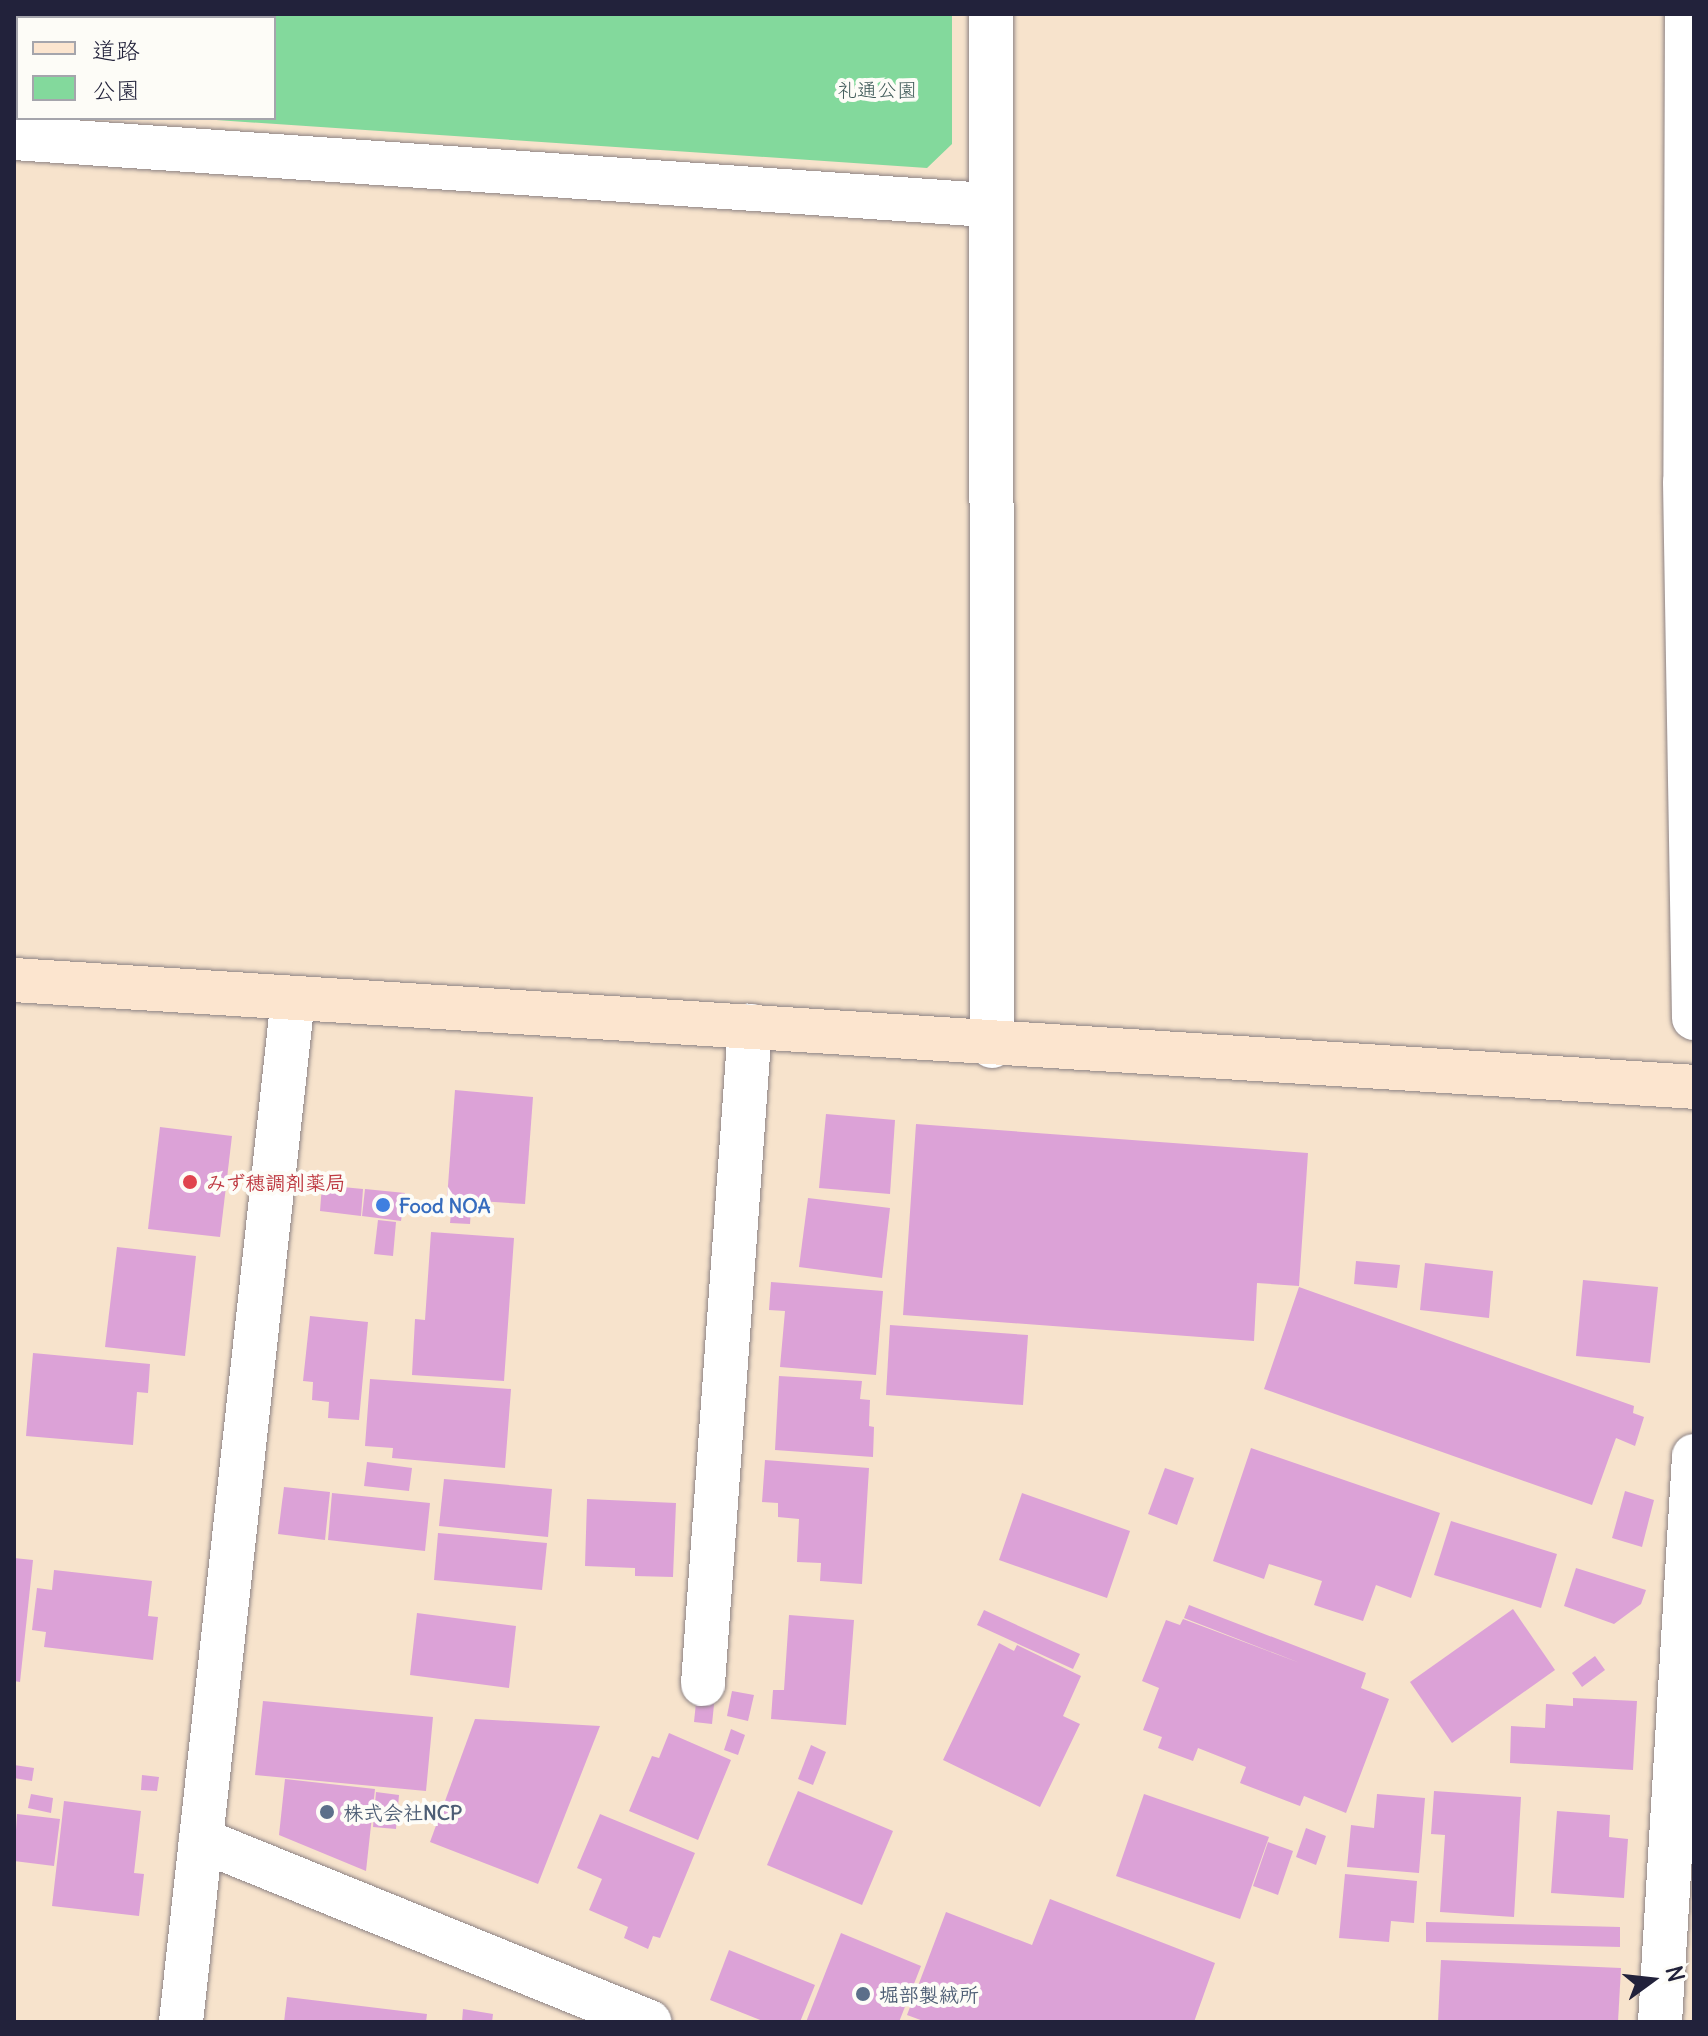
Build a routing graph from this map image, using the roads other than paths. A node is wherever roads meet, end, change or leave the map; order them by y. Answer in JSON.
{"nodes":[{"id":1,"x":991,"y":14,"type":"edge"},
{"id":2,"x":1687,"y":14,"type":"edge"},
{"id":3,"x":14,"y":138,"type":"edge"},
{"id":4,"x":987,"y":205,"type":"junction"},
{"id":5,"x":14,"y":980,"type":"edge"},
{"id":6,"x":293,"y":998,"type":"junction"},
{"id":7,"x":1694,"y":1018,"type":"edge"},
{"id":8,"x":750,"y":1026,"type":"junction"},
{"id":9,"x":992,"y":1046,"type":"junction"},
{"id":10,"x":1694,"y":1087,"type":"edge"},
{"id":11,"x":1694,"y":1456,"type":"edge"},
{"id":12,"x":703,"y":1684,"type":"dead end"},
{"id":13,"x":201,"y":1840,"type":"junction"},
{"id":14,"x":181,"y":2022,"type":"edge"},
{"id":15,"x":649,"y":2022,"type":"edge"},
{"id":16,"x":1660,"y":2022,"type":"edge"}],
"edges":[{"from":1,"to":4,"type":"street"},
{"from":2,"to":7,"type":"street"},
{"from":3,"to":4,"type":"street"},
{"from":4,"to":9,"type":"street"},
{"from":5,"to":6,"type":"street"},
{"from":6,"to":8,"type":"street"},
{"from":6,"to":13,"type":"street"},
{"from":8,"to":9,"type":"street"},
{"from":8,"to":12,"type":"street"},
{"from":9,"to":10,"type":"street"},
{"from":11,"to":16,"type":"street"},
{"from":13,"to":14,"type":"street"},
{"from":13,"to":15,"type":"street"}]}
